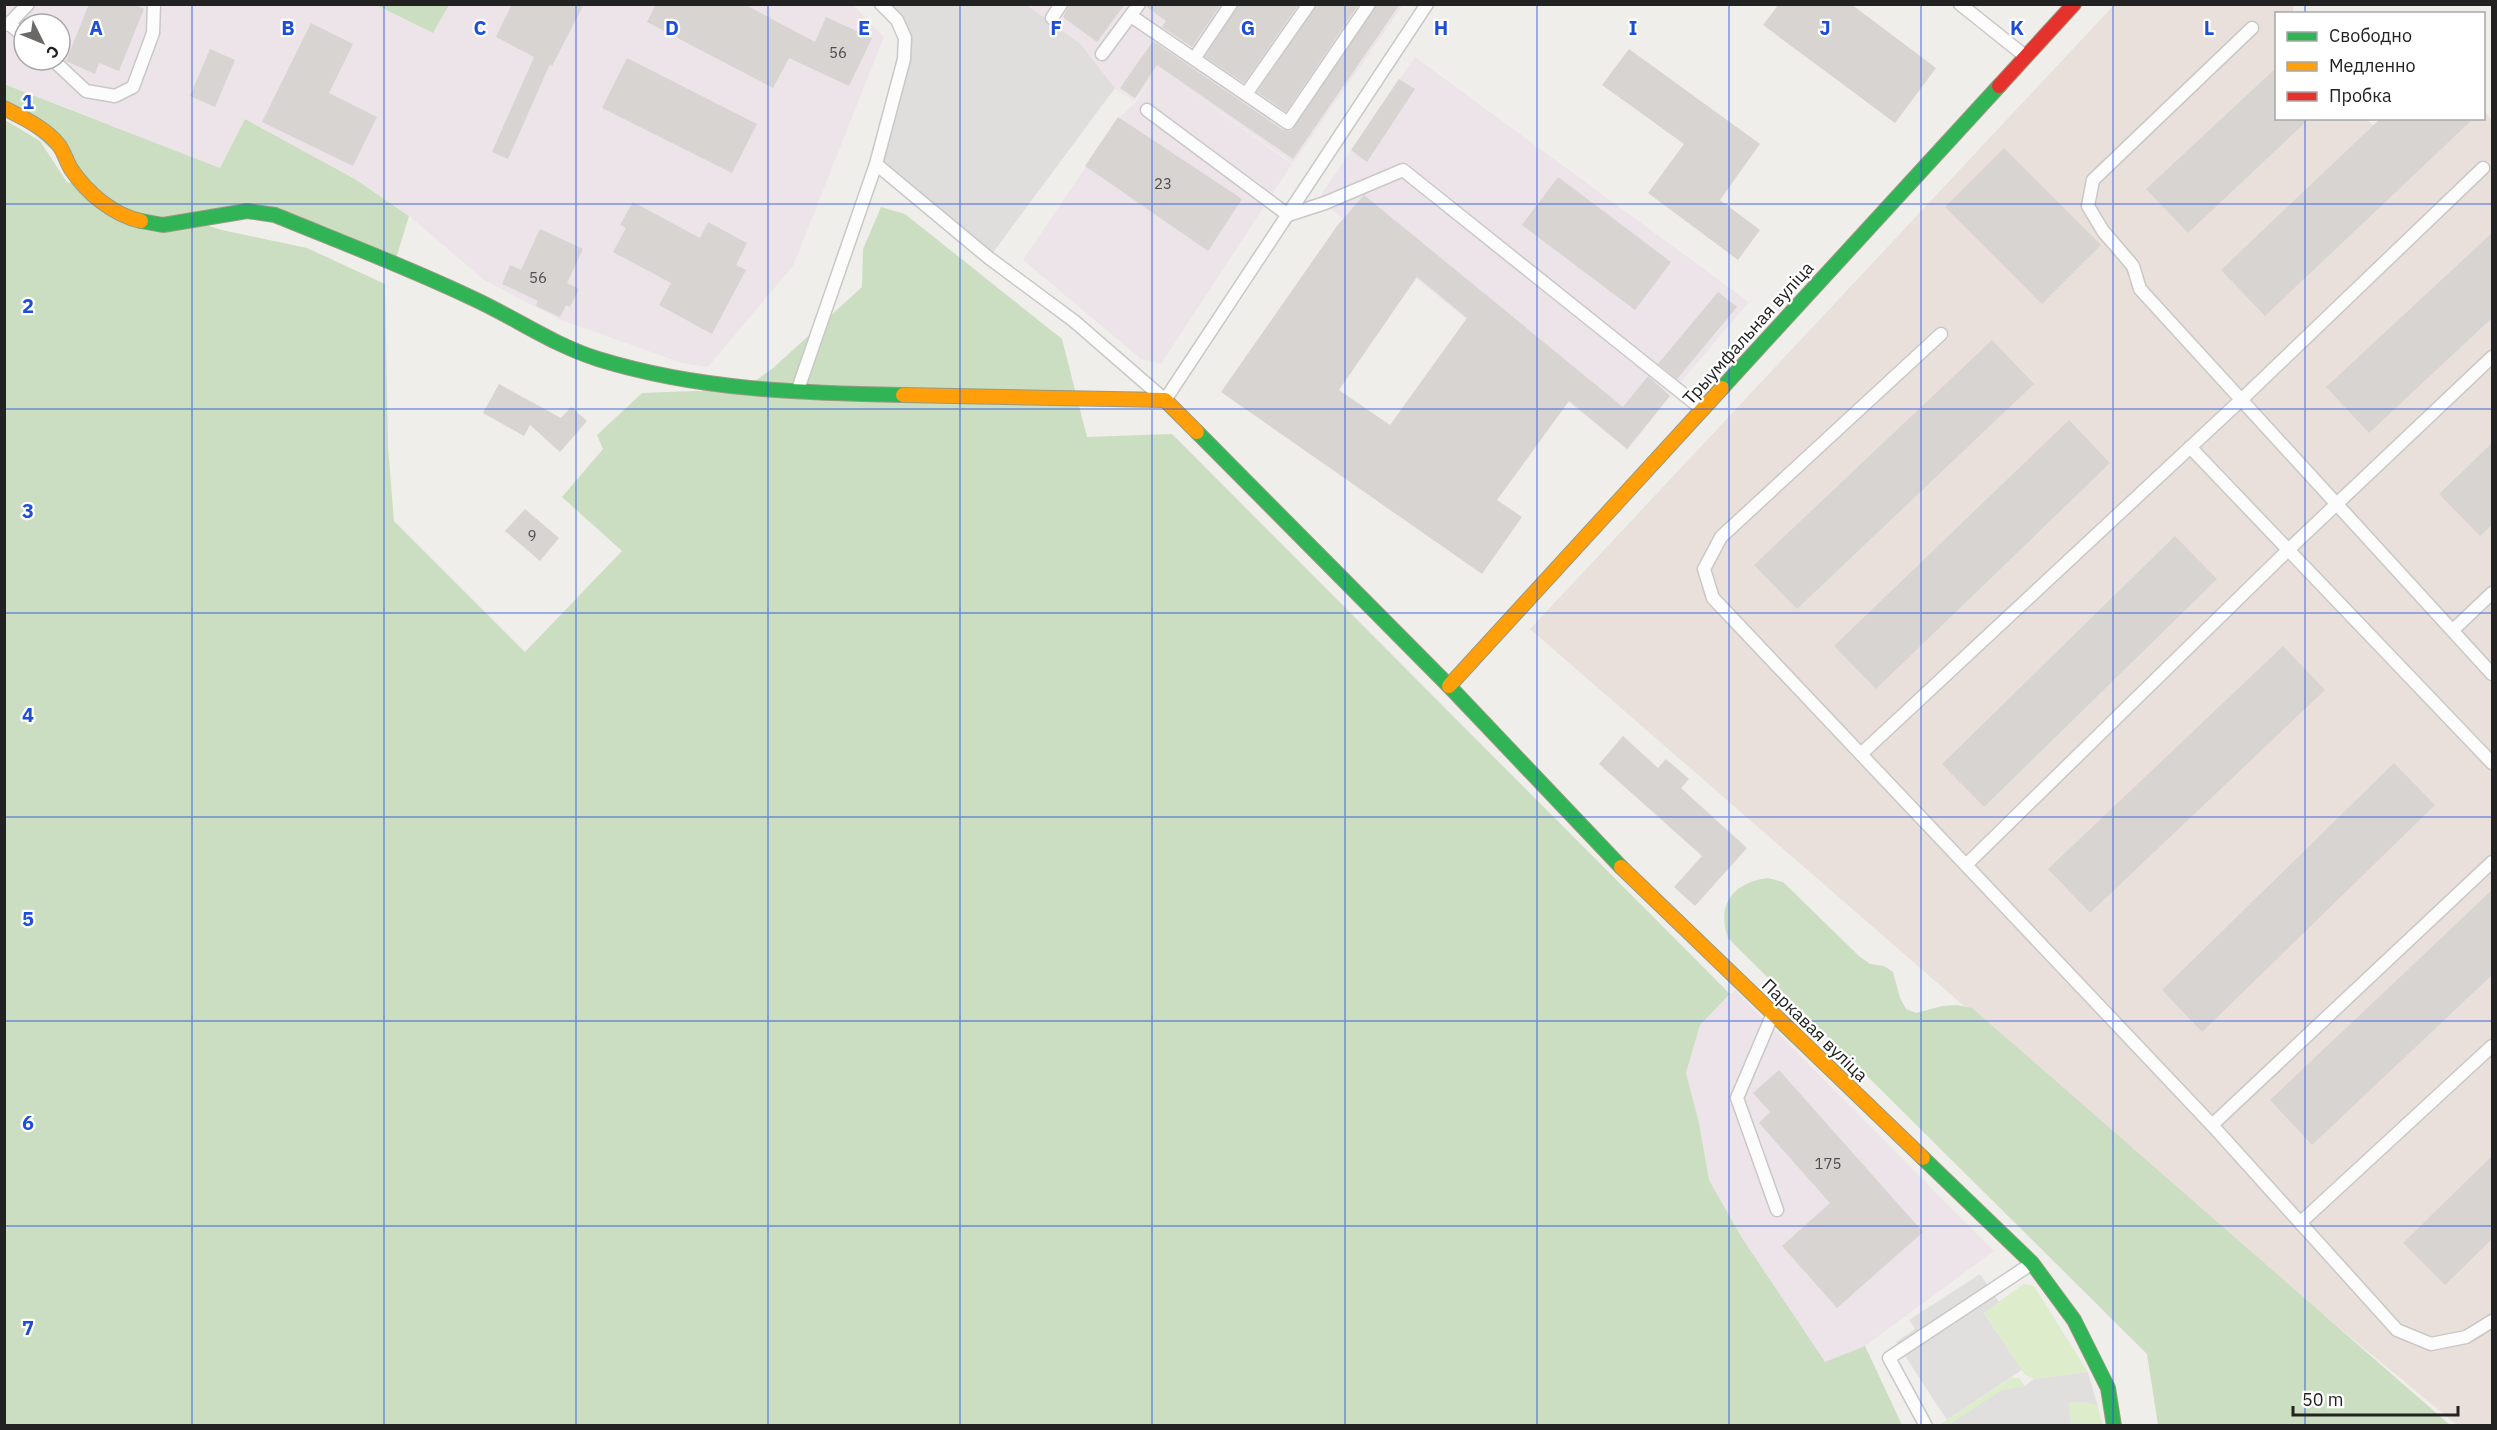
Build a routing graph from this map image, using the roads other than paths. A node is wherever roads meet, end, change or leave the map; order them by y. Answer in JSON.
{"nodes":[{"id":1,"x":28,"y":4,"type":"edge"},
{"id":2,"x":154,"y":4,"type":"edge"},
{"id":3,"x":880,"y":4,"type":"edge"},
{"id":4,"x":1061,"y":4,"type":"edge"},
{"id":5,"x":1139,"y":4,"type":"edge"},
{"id":6,"x":1231,"y":4,"type":"edge"},
{"id":7,"x":1309,"y":4,"type":"edge"},
{"id":8,"x":1369,"y":4,"type":"edge"},
{"id":9,"x":1427,"y":4,"type":"edge"},
{"id":10,"x":1960,"y":4,"type":"edge"},
{"id":11,"x":2074,"y":4,"type":"edge"},
{"id":12,"x":1131,"y":16,"type":"junction"},
{"id":13,"x":1052,"y":18,"type":"dead end"},
{"id":14,"x":7,"y":25,"type":"edge"},
{"id":15,"x":2252,"y":28,"type":"dead end"},
{"id":16,"x":1102,"y":54,"type":"dead end"},
{"id":17,"x":2026,"y":56,"type":"junction"},
{"id":18,"x":1194,"y":59,"type":"junction"},
{"id":19,"x":66,"y":72,"type":"edge"},
{"id":20,"x":1246,"y":94,"type":"junction"},
{"id":21,"x":4,"y":108,"type":"edge"},
{"id":22,"x":1147,"y":110,"type":"dead end"},
{"id":23,"x":876,"y":164,"type":"junction"},
{"id":24,"x":2483,"y":168,"type":"dead end"},
{"id":25,"x":1288,"y":215,"type":"junction"},
{"id":26,"x":1941,"y":334,"type":"dead end"},
{"id":27,"x":2493,"y":357,"type":"edge"},
{"id":28,"x":797,"y":393,"type":"junction"},
{"id":29,"x":1165,"y":400,"type":"junction"},
{"id":30,"x":2241,"y":400,"type":"junction"},
{"id":31,"x":1703,"y":409,"type":"junction"},
{"id":32,"x":2190,"y":447,"type":"junction"},
{"id":33,"x":2337,"y":504,"type":"junction"},
{"id":34,"x":2288,"y":550,"type":"junction"},
{"id":35,"x":2493,"y":593,"type":"edge"},
{"id":36,"x":2453,"y":630,"type":"junction"},
{"id":37,"x":2493,"y":674,"type":"edge"},
{"id":38,"x":1449,"y":686,"type":"junction"},
{"id":39,"x":1861,"y":754,"type":"junction"},
{"id":40,"x":2493,"y":763,"type":"edge"},
{"id":41,"x":2493,"y":862,"type":"edge"},
{"id":42,"x":1966,"y":865,"type":"junction"},
{"id":43,"x":1773,"y":1015,"type":"junction"},
{"id":44,"x":2493,"y":1046,"type":"edge"},
{"id":45,"x":2212,"y":1125,"type":"junction"},
{"id":46,"x":1777,"y":1210,"type":"dead end"},
{"id":47,"x":2300,"y":1223,"type":"junction"},
{"id":48,"x":2032,"y":1263,"type":"junction"},
{"id":49,"x":2493,"y":1321,"type":"edge"},
{"id":50,"x":1926,"y":1425,"type":"edge"},
{"id":51,"x":2114,"y":1425,"type":"edge"}],
"edges":[{"from":1,"to":14,"type":"lane"},
{"from":2,"to":19,"type":"lane"},
{"from":3,"to":23,"type":"lane"},
{"from":4,"to":13,"type":"lane"},
{"from":5,"to":12,"type":"lane"},
{"from":6,"to":18,"type":"lane"},
{"from":7,"to":20,"type":"lane"},
{"from":8,"to":20,"type":"lane"},
{"from":9,"to":25,"type":"lane"},
{"from":10,"to":17,"type":"lane"},
{"from":11,"to":17,"type":"street","name":"Трыумфальная вуліца"},
{"from":12,"to":16,"type":"lane"},
{"from":12,"to":18,"type":"lane"},
{"from":15,"to":30,"type":"lane"},
{"from":17,"to":31,"type":"street","name":"Трыумфальная вуліца"},
{"from":18,"to":20,"type":"lane"},
{"from":21,"to":28,"type":"street"},
{"from":22,"to":25,"type":"lane"},
{"from":23,"to":28,"type":"lane"},
{"from":23,"to":29,"type":"lane"},
{"from":24,"to":30,"type":"lane"},
{"from":25,"to":29,"type":"lane"},
{"from":25,"to":31,"type":"lane"},
{"from":26,"to":39,"type":"lane"},
{"from":27,"to":33,"type":"lane"},
{"from":28,"to":29,"type":"street"},
{"from":29,"to":38,"type":"street","name":"Паркавая вуліца"},
{"from":30,"to":32,"type":"lane"},
{"from":30,"to":33,"type":"lane"},
{"from":31,"to":38,"type":"street","name":"Трыумфальная вуліца"},
{"from":32,"to":34,"type":"lane"},
{"from":32,"to":39,"type":"lane"},
{"from":33,"to":34,"type":"lane"},
{"from":33,"to":36,"type":"lane"},
{"from":34,"to":40,"type":"lane"},
{"from":34,"to":42,"type":"lane"},
{"from":35,"to":36,"type":"lane"},
{"from":36,"to":37,"type":"lane"},
{"from":38,"to":43,"type":"street","name":"Паркавая вуліца"},
{"from":39,"to":42,"type":"lane"},
{"from":41,"to":45,"type":"lane"},
{"from":42,"to":45,"type":"lane"},
{"from":43,"to":46,"type":"lane"},
{"from":43,"to":48,"type":"street","name":"Паркавая вуліца"},
{"from":44,"to":47,"type":"lane"},
{"from":45,"to":47,"type":"lane"},
{"from":47,"to":49,"type":"lane"},
{"from":48,"to":50,"type":"lane"},
{"from":48,"to":51,"type":"street","name":"Паркавая вуліца"}]}
